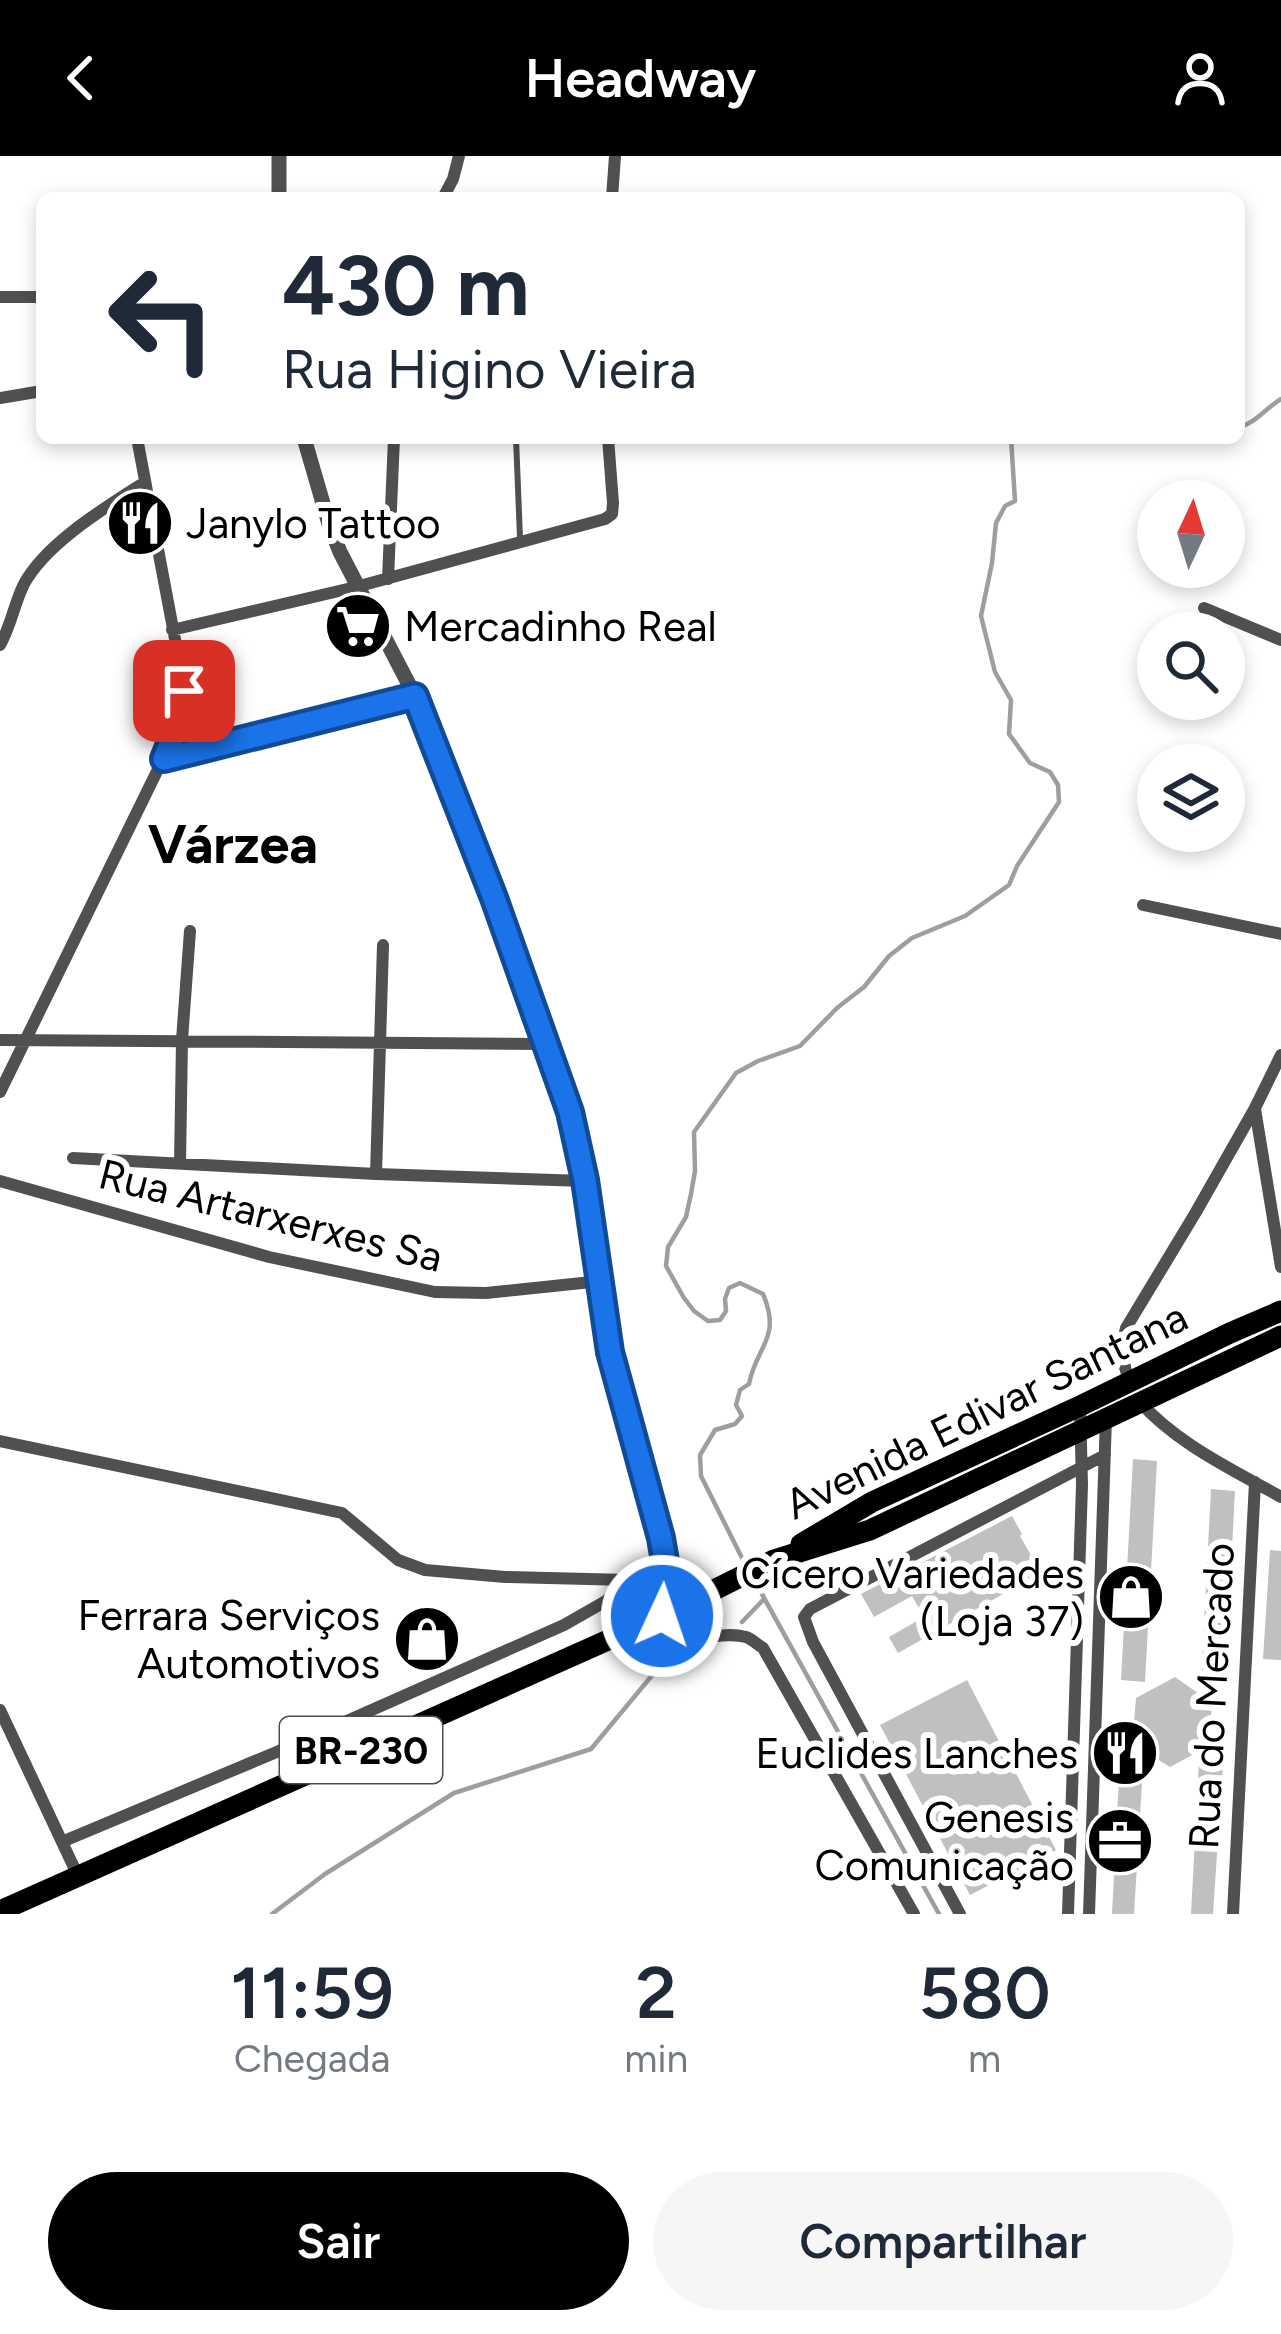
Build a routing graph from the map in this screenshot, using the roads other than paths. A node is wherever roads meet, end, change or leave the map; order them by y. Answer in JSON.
{"nodes":[{"id":1,"x":278,"y":156,"type":"edge"},
{"id":2,"x":460,"y":156,"type":"edge"},
{"id":3,"x":616,"y":156,"type":"edge"},
{"id":4,"x":279,"y":192,"type":"edge"},
{"id":5,"x":445,"y":192,"type":"edge"},
{"id":6,"x":613,"y":192,"type":"edge"},
{"id":7,"x":0,"y":297,"type":"edge"},
{"id":8,"x":36,"y":297,"type":"edge"},
{"id":9,"x":36,"y":392,"type":"edge"},
{"id":10,"x":0,"y":398,"type":"edge"},
{"id":11,"x":138,"y":444,"type":"edge"},
{"id":12,"x":306,"y":444,"type":"edge"},
{"id":13,"x":394,"y":444,"type":"edge"},
{"id":14,"x":517,"y":444,"type":"edge"},
{"id":15,"x":608,"y":444,"type":"edge"},
{"id":16,"x":145,"y":482,"type":"junction"},
{"id":17,"x":520,"y":542,"type":"junction"},
{"id":18,"x":388,"y":579,"type":"junction"},
{"id":19,"x":356,"y":587,"type":"junction"},
{"id":20,"x":1204,"y":608,"type":"dead end"},
{"id":21,"x":172,"y":630,"type":"junction"},
{"id":22,"x":1281,"y":640,"type":"edge"},
{"id":23,"x":0,"y":645,"type":"edge"},
{"id":24,"x":415,"y":696,"type":"junction"},
{"id":25,"x":164,"y":759,"type":"junction"},
{"id":26,"x":1143,"y":905,"type":"dead end"},
{"id":27,"x":190,"y":932,"type":"dead end"},
{"id":28,"x":1281,"y":934,"type":"edge"},
{"id":29,"x":383,"y":945,"type":"dead end"},
{"id":30,"x":0,"y":1040,"type":"edge"},
{"id":31,"x":25,"y":1040,"type":"junction"},
{"id":32,"x":182,"y":1040,"type":"junction"},
{"id":33,"x":382,"y":1042,"type":"junction"},
{"id":34,"x":548,"y":1044,"type":"junction"},
{"id":35,"x":1281,"y":1055,"type":"edge"},
{"id":36,"x":0,"y":1092,"type":"edge"},
{"id":37,"x":1255,"y":1108,"type":"junction"},
{"id":38,"x":73,"y":1159,"type":"dead end"},
{"id":39,"x":180,"y":1163,"type":"junction"},
{"id":40,"x":376,"y":1174,"type":"junction"},
{"id":41,"x":585,"y":1180,"type":"junction"},
{"id":42,"x":0,"y":1181,"type":"edge"},
{"id":43,"x":1281,"y":1267,"type":"edge"},
{"id":44,"x":601,"y":1281,"type":"junction"},
{"id":45,"x":1281,"y":1311,"type":"edge"},
{"id":46,"x":1281,"y":1336,"type":"edge"},
{"id":47,"x":1135,"y":1391,"type":"junction"},
{"id":48,"x":1080,"y":1406,"type":"junction"},
{"id":49,"x":1106,"y":1418,"type":"junction"},
{"id":50,"x":1082,"y":1430,"type":"junction"},
{"id":51,"x":0,"y":1441,"type":"edge"},
{"id":52,"x":1105,"y":1455,"type":"junction"},
{"id":53,"x":1082,"y":1465,"type":"junction"},
{"id":54,"x":1255,"y":1482,"type":"junction"},
{"id":55,"x":1281,"y":1497,"type":"edge"},
{"id":56,"x":770,"y":1562,"type":"junction"},
{"id":57,"x":667,"y":1573,"type":"junction"},
{"id":58,"x":628,"y":1580,"type":"junction"},
{"id":59,"x":662,"y":1616,"type":"junction"},
{"id":60,"x":0,"y":1709,"type":"edge"},
{"id":61,"x":1074,"y":1717,"type":"junction"},
{"id":62,"x":1096,"y":1717,"type":"junction"},
{"id":63,"x":64,"y":1841,"type":"junction"},
{"id":64,"x":78,"y":1876,"type":"junction"},
{"id":65,"x":0,"y":1911,"type":"edge"},
{"id":66,"x":914,"y":1914,"type":"edge"},
{"id":67,"x":960,"y":1914,"type":"edge"},
{"id":68,"x":1068,"y":1914,"type":"edge"},
{"id":69,"x":1089,"y":1914,"type":"edge"},
{"id":70,"x":1233,"y":1914,"type":"edge"}],
"edges":[{"from":1,"to":4,"type":"street"},
{"from":2,"to":5,"type":"street"},
{"from":3,"to":6,"type":"street"},
{"from":7,"to":8,"type":"street"},
{"from":9,"to":10,"type":"street"},
{"from":11,"to":16,"type":"street"},
{"from":12,"to":19,"type":"street"},
{"from":13,"to":18,"type":"street"},
{"from":14,"to":17,"type":"lane"},
{"from":15,"to":17,"type":"street"},
{"from":16,"to":21,"type":"street"},
{"from":16,"to":23,"type":"street"},
{"from":17,"to":18,"type":"street"},
{"from":18,"to":19,"type":"street"},
{"from":19,"to":21,"type":"street"},
{"from":19,"to":24,"type":"street"},
{"from":20,"to":22,"type":"street"},
{"from":21,"to":25,"type":"street"},
{"from":24,"to":25,"type":"street"},
{"from":24,"to":34,"type":"street"},
{"from":25,"to":31,"type":"street"},
{"from":26,"to":28,"type":"street"},
{"from":27,"to":32,"type":"street"},
{"from":29,"to":33,"type":"street"},
{"from":30,"to":31,"type":"street"},
{"from":31,"to":32,"type":"street"},
{"from":31,"to":36,"type":"street"},
{"from":32,"to":33,"type":"street"},
{"from":32,"to":39,"type":"street"},
{"from":33,"to":34,"type":"street"},
{"from":33,"to":40,"type":"street"},
{"from":34,"to":41,"type":"street"},
{"from":35,"to":37,"type":"street"},
{"from":37,"to":43,"type":"street"},
{"from":37,"to":47,"type":"street"},
{"from":38,"to":39,"type":"street"},
{"from":39,"to":40,"type":"street"},
{"from":40,"to":41,"type":"street"},
{"from":41,"to":44,"type":"street"},
{"from":42,"to":44,"type":"street","name":"Rua Artarxerxes Sa"},
{"from":44,"to":57,"type":"street"},
{"from":45,"to":47,"type":"highway","name":"Avenida Edivar Santana","number":"BR-230"},
{"from":46,"to":47,"type":"highway","name":"Avenida Edivar Santana","number":"BR-230"},
{"from":47,"to":48,"type":"highway","name":"Avenida Edivar Santana","number":"BR-230"},
{"from":47,"to":49,"type":"highway","name":"Avenida Edivar Santana","number":"BR-230"},
{"from":47,"to":54,"type":"street"},
{"from":48,"to":50,"type":"street"},
{"from":48,"to":56,"type":"highway","name":"Avenida Edivar Santana","number":"BR-230"},
{"from":49,"to":50,"type":"highway","name":"Avenida Edivar Santana","number":"BR-230"},
{"from":49,"to":52,"type":"street"},
{"from":50,"to":53,"type":"street"},
{"from":50,"to":56,"type":"highway","name":"Avenida Edivar Santana","number":"BR-230"},
{"from":51,"to":58,"type":"street"},
{"from":52,"to":53,"type":"street"},
{"from":52,"to":62,"type":"street"},
{"from":53,"to":61,"type":"street"},
{"from":53,"to":67,"type":"street"},
{"from":54,"to":55,"type":"street"},
{"from":54,"to":70,"type":"street","name":"Rua do Mercado"},
{"from":56,"to":59,"type":"highway","number":"BR-230"},
{"from":57,"to":58,"type":"street"},
{"from":57,"to":59,"type":"street"},
{"from":58,"to":63,"type":"street"},
{"from":59,"to":64,"type":"highway","number":"BR-230"},
{"from":59,"to":66,"type":"street"},
{"from":60,"to":63,"type":"street"},
{"from":61,"to":62,"type":"street"},
{"from":61,"to":68,"type":"street"},
{"from":62,"to":69,"type":"street"},
{"from":63,"to":64,"type":"street"},
{"from":64,"to":65,"type":"highway","number":"BR-230"}]}
